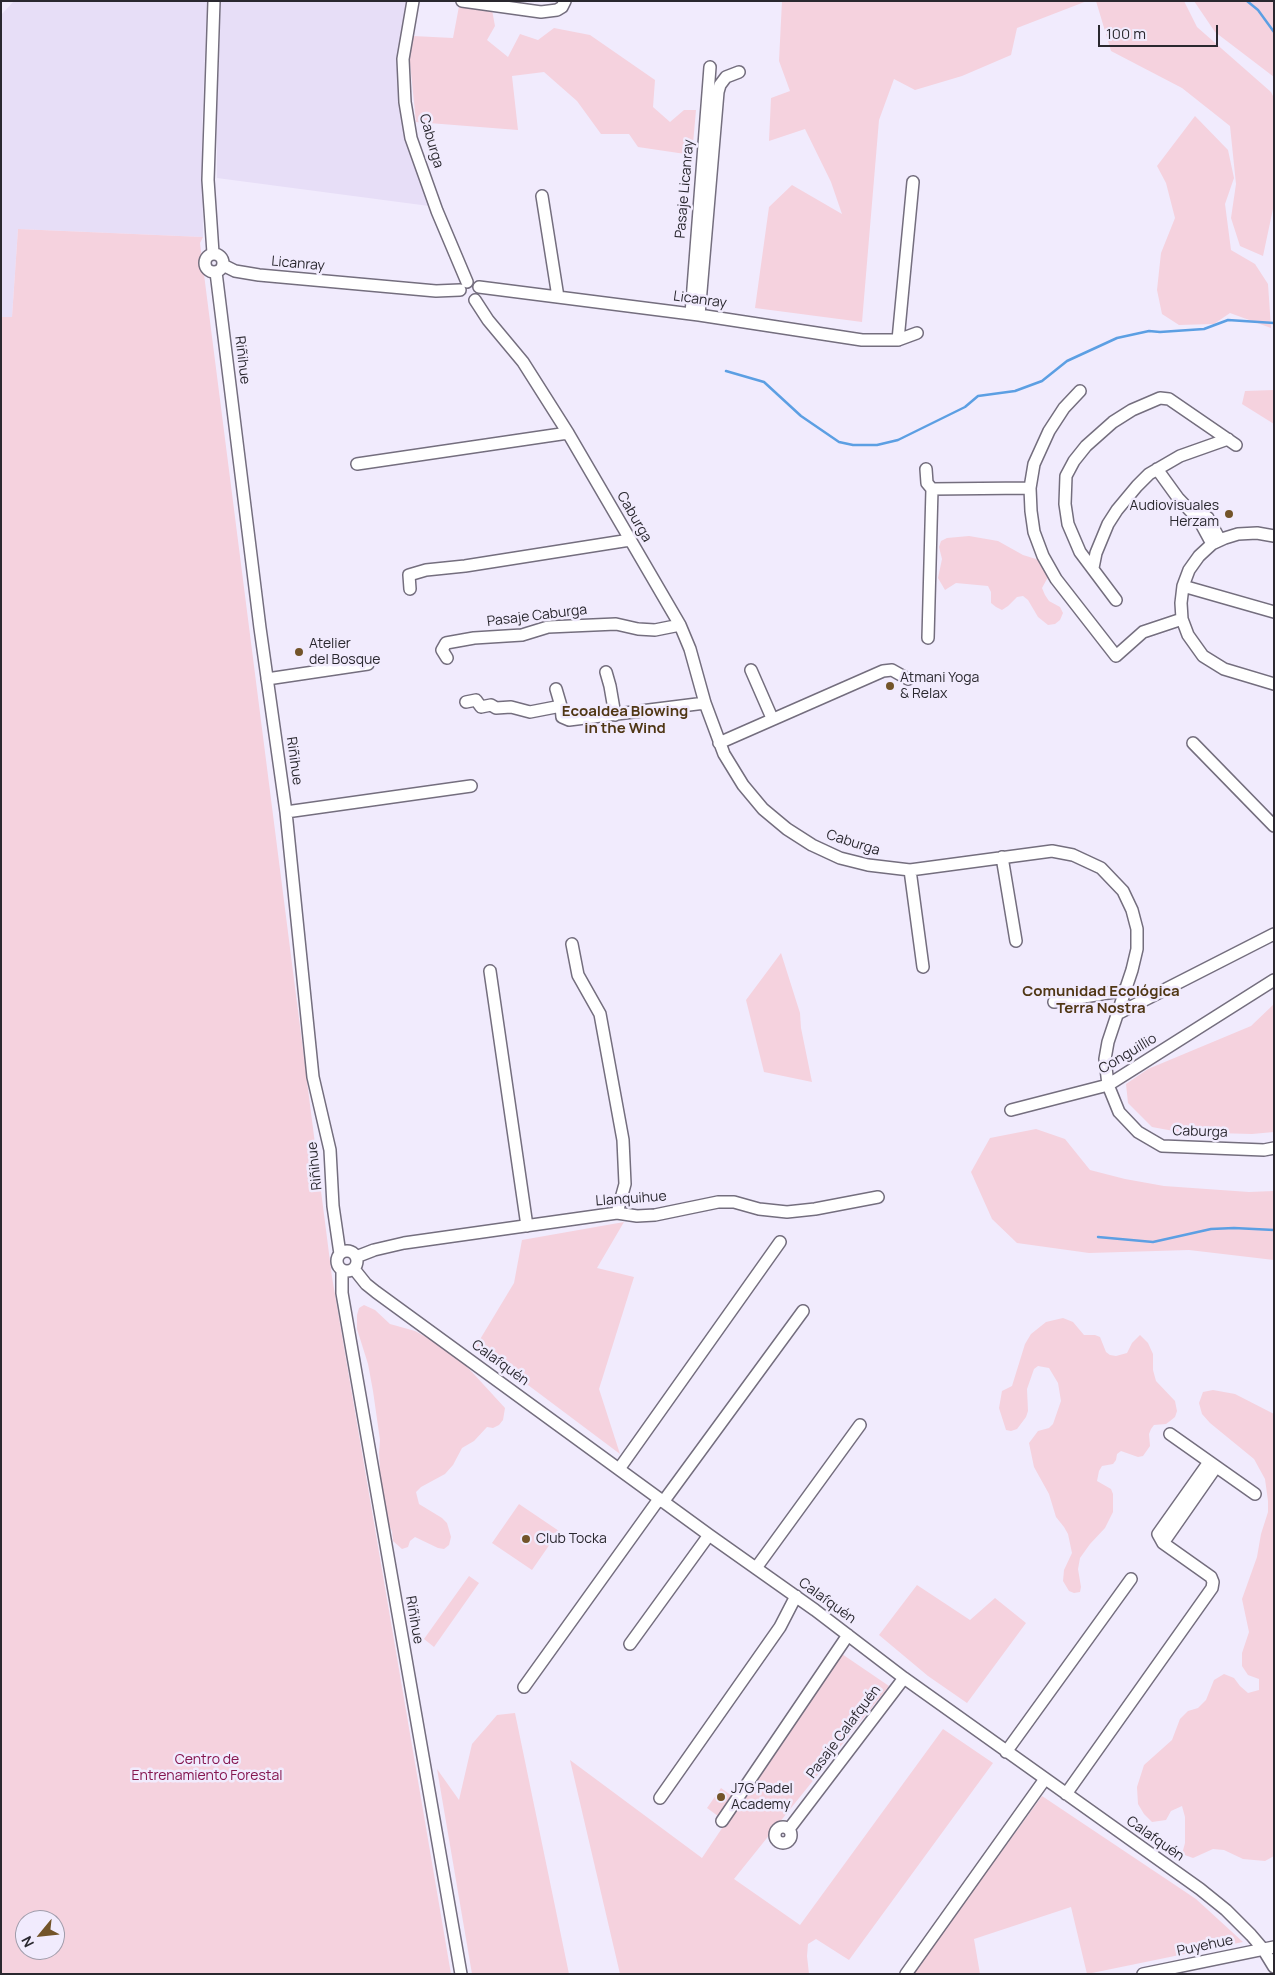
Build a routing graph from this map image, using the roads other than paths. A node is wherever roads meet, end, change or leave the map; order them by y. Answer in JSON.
{"nodes":[{"id":1,"x":214,"y":1,"type":"edge"},
{"id":2,"x":413,"y":1,"type":"edge"},
{"id":3,"x":462,"y":1,"type":"edge"},
{"id":4,"x":565,"y":1,"type":"edge"},
{"id":5,"x":710,"y":66,"type":"dead end"},
{"id":6,"x":739,"y":72,"type":"dead end"},
{"id":7,"x":913,"y":182,"type":"dead end"},
{"id":8,"x":542,"y":196,"type":"dead end"},
{"id":9,"x":220,"y":269,"type":"junction"},
{"id":10,"x":463,"y":286,"type":"junction"},
{"id":11,"x":479,"y":287,"type":"junction"},
{"id":12,"x":558,"y":297,"type":"junction"},
{"id":13,"x":475,"y":300,"type":"junction"},
{"id":14,"x":695,"y":314,"type":"junction"},
{"id":15,"x":917,"y":333,"type":"dead end"},
{"id":16,"x":898,"y":340,"type":"junction"},
{"id":17,"x":1080,"y":391,"type":"dead end"},
{"id":18,"x":568,"y":433,"type":"junction"},
{"id":19,"x":357,"y":464,"type":"dead end"},
{"id":20,"x":926,"y":469,"type":"dead end"},
{"id":21,"x":1159,"y":472,"type":"junction"},
{"id":22,"x":1030,"y":488,"type":"junction"},
{"id":23,"x":932,"y":489,"type":"junction"},
{"id":24,"x":1274,"y":536,"type":"edge"},
{"id":25,"x":630,"y":540,"type":"junction"},
{"id":26,"x":1216,"y":542,"type":"junction"},
{"id":27,"x":1093,"y":568,"type":"junction"},
{"id":28,"x":1183,"y":586,"type":"junction"},
{"id":29,"x":410,"y":589,"type":"dead end"},
{"id":30,"x":1116,"y":600,"type":"dead end"},
{"id":31,"x":1274,"y":612,"type":"edge"},
{"id":32,"x":1182,"y":619,"type":"junction"},
{"id":33,"x":680,"y":625,"type":"junction"},
{"id":34,"x":928,"y":638,"type":"dead end"},
{"id":35,"x":447,"y":658,"type":"dead end"},
{"id":36,"x":368,"y":664,"type":"dead end"},
{"id":37,"x":752,"y":670,"type":"dead end"},
{"id":38,"x":606,"y":672,"type":"dead end"},
{"id":39,"x":267,"y":679,"type":"junction"},
{"id":40,"x":908,"y":679,"type":"dead end"},
{"id":41,"x":1274,"y":684,"type":"edge"},
{"id":42,"x":556,"y":689,"type":"dead end"},
{"id":43,"x":466,"y":702,"type":"dead end"},
{"id":44,"x":705,"y":703,"type":"junction"},
{"id":45,"x":561,"y":706,"type":"junction"},
{"id":46,"x":615,"y":716,"type":"junction"},
{"id":47,"x":772,"y":718,"type":"junction"},
{"id":48,"x":1193,"y":742,"type":"dead end"},
{"id":49,"x":719,"y":743,"type":"junction"},
{"id":50,"x":471,"y":786,"type":"dead end"},
{"id":51,"x":286,"y":812,"type":"junction"},
{"id":52,"x":1274,"y":826,"type":"edge"},
{"id":53,"x":1002,"y":857,"type":"junction"},
{"id":54,"x":910,"y":870,"type":"junction"},
{"id":55,"x":1274,"y":934,"type":"edge"},
{"id":56,"x":1016,"y":941,"type":"dead end"},
{"id":57,"x":572,"y":944,"type":"dead end"},
{"id":58,"x":923,"y":967,"type":"dead end"},
{"id":59,"x":490,"y":971,"type":"dead end"},
{"id":60,"x":1274,"y":980,"type":"edge"},
{"id":61,"x":1126,"y":990,"type":"junction"},
{"id":62,"x":1054,"y":1002,"type":"dead end"},
{"id":63,"x":1118,"y":1014,"type":"junction"},
{"id":64,"x":1108,"y":1085,"type":"junction"},
{"id":65,"x":1011,"y":1110,"type":"dead end"},
{"id":66,"x":1274,"y":1148,"type":"edge"},
{"id":67,"x":878,"y":1197,"type":"dead end"},
{"id":68,"x":617,"y":1213,"type":"junction"},
{"id":69,"x":527,"y":1226,"type":"junction"},
{"id":70,"x":780,"y":1242,"type":"dead end"},
{"id":71,"x":340,"y":1254,"type":"junction"},
{"id":72,"x":356,"y":1257,"type":"junction"},
{"id":73,"x":354,"y":1269,"type":"junction"},
{"id":74,"x":342,"y":1270,"type":"junction"},
{"id":75,"x":803,"y":1311,"type":"dead end"},
{"id":76,"x":860,"y":1425,"type":"dead end"},
{"id":77,"x":1170,"y":1434,"type":"dead end"},
{"id":78,"x":1212,"y":1464,"type":"junction"},
{"id":79,"x":619,"y":1469,"type":"junction"},
{"id":80,"x":1255,"y":1494,"type":"dead end"},
{"id":81,"x":662,"y":1500,"type":"junction"},
{"id":82,"x":709,"y":1535,"type":"junction"},
{"id":83,"x":756,"y":1568,"type":"junction"},
{"id":84,"x":1131,"y":1579,"type":"dead end"},
{"id":85,"x":796,"y":1596,"type":"junction"},
{"id":86,"x":848,"y":1635,"type":"junction"},
{"id":87,"x":630,"y":1644,"type":"dead end"},
{"id":88,"x":904,"y":1678,"type":"junction"},
{"id":89,"x":524,"y":1687,"type":"dead end"},
{"id":90,"x":1006,"y":1752,"type":"junction"},
{"id":91,"x":1045,"y":1779,"type":"junction"},
{"id":92,"x":1066,"y":1794,"type":"junction"},
{"id":93,"x":660,"y":1798,"type":"dead end"},
{"id":94,"x":722,"y":1821,"type":"dead end"},
{"id":95,"x":789,"y":1829,"type":"dead end"},
{"id":96,"x":1268,"y":1948,"type":"edge"},
{"id":97,"x":1274,"y":1967,"type":"edge"},
{"id":98,"x":461,"y":1974,"type":"edge"},
{"id":99,"x":906,"y":1974,"type":"edge"},
{"id":100,"x":1143,"y":1974,"type":"edge"}],
"edges":[{"from":1,"to":9,"type":"street"},
{"from":2,"to":10,"type":"street","name":"Caburga"},
{"from":3,"to":4,"type":"street"},
{"from":5,"to":14,"type":"street","name":"Pasaje Licanray"},
{"from":6,"to":14,"type":"street"},
{"from":7,"to":16,"type":"street"},
{"from":8,"to":12,"type":"street"},
{"from":9,"to":10,"type":"street","name":"Licanray"},
{"from":9,"to":39,"type":"street","name":"Riñihue"},
{"from":10,"to":11,"type":"street"},
{"from":10,"to":13,"type":"street","name":"Caburga"},
{"from":11,"to":12,"type":"street","name":"Licanray"},
{"from":11,"to":13,"type":"street"},
{"from":12,"to":14,"type":"street","name":"Licanray"},
{"from":13,"to":18,"type":"street","name":"Caburga"},
{"from":14,"to":16,"type":"street","name":"Licanray"},
{"from":15,"to":16,"type":"street","name":"Licanray"},
{"from":17,"to":22,"type":"street"},
{"from":18,"to":19,"type":"street"},
{"from":18,"to":25,"type":"street","name":"Caburga"},
{"from":20,"to":23,"type":"street"},
{"from":21,"to":26,"type":"street"},
{"from":21,"to":27,"type":"street"},
{"from":21,"to":27,"type":"street"},
{"from":22,"to":23,"type":"street"},
{"from":22,"to":32,"type":"street"},
{"from":23,"to":34,"type":"street"},
{"from":24,"to":26,"type":"street"},
{"from":25,"to":29,"type":"street"},
{"from":25,"to":33,"type":"street","name":"Caburga"},
{"from":26,"to":28,"type":"street"},
{"from":27,"to":30,"type":"street"},
{"from":28,"to":31,"type":"street"},
{"from":28,"to":32,"type":"street"},
{"from":32,"to":41,"type":"street"},
{"from":33,"to":35,"type":"street","name":"Pasaje Caburga"},
{"from":33,"to":44,"type":"street","name":"Caburga"},
{"from":36,"to":39,"type":"street"},
{"from":37,"to":47,"type":"street"},
{"from":38,"to":46,"type":"street"},
{"from":39,"to":51,"type":"street","name":"Riñihue"},
{"from":40,"to":47,"type":"street"},
{"from":42,"to":45,"type":"street"},
{"from":43,"to":45,"type":"street"},
{"from":44,"to":46,"type":"street"},
{"from":44,"to":49,"type":"street","name":"Caburga"},
{"from":45,"to":46,"type":"street"},
{"from":47,"to":49,"type":"street"},
{"from":48,"to":52,"type":"street"},
{"from":49,"to":54,"type":"street","name":"Caburga"},
{"from":50,"to":51,"type":"street"},
{"from":51,"to":71,"type":"street","name":"Riñihue"},
{"from":53,"to":54,"type":"street","name":"Caburga"},
{"from":53,"to":56,"type":"street"},
{"from":53,"to":61,"type":"street","name":"Caburga"},
{"from":54,"to":58,"type":"street"},
{"from":55,"to":63,"type":"street"},
{"from":57,"to":68,"type":"street"},
{"from":59,"to":69,"type":"street"},
{"from":60,"to":64,"type":"street","name":"Conguillio"},
{"from":61,"to":62,"type":"street"},
{"from":61,"to":63,"type":"street","name":"Caburga"},
{"from":63,"to":64,"type":"street","name":"Caburga"},
{"from":64,"to":65,"type":"street","name":"Conguillio"},
{"from":64,"to":66,"type":"street","name":"Caburga"},
{"from":67,"to":68,"type":"street","name":"Llanquihue"},
{"from":68,"to":69,"type":"street","name":"Llanquihue"},
{"from":69,"to":72,"type":"street","name":"Llanquihue"},
{"from":70,"to":79,"type":"street"},
{"from":71,"to":72,"type":"street"},
{"from":71,"to":74,"type":"street","name":"Riñihue"},
{"from":72,"to":73,"type":"street"},
{"from":73,"to":74,"type":"street"},
{"from":73,"to":79,"type":"street","name":"Calafquén"},
{"from":74,"to":98,"type":"street","name":"Riñihue"},
{"from":75,"to":81,"type":"street"},
{"from":76,"to":83,"type":"street"},
{"from":77,"to":78,"type":"street"},
{"from":78,"to":80,"type":"street"},
{"from":78,"to":92,"type":"street"},
{"from":79,"to":81,"type":"street","name":"Calafquén"},
{"from":81,"to":82,"type":"street","name":"Calafquén"},
{"from":81,"to":89,"type":"street"},
{"from":82,"to":83,"type":"street","name":"Calafquén"},
{"from":82,"to":87,"type":"street"},
{"from":83,"to":85,"type":"street","name":"Calafquén"},
{"from":84,"to":90,"type":"street"},
{"from":85,"to":86,"type":"street","name":"Calafquén"},
{"from":85,"to":93,"type":"street"},
{"from":86,"to":88,"type":"street","name":"Calafquén"},
{"from":86,"to":94,"type":"street"},
{"from":88,"to":90,"type":"street","name":"Calafquén"},
{"from":88,"to":95,"type":"street","name":"Pasaje Calafquén"},
{"from":90,"to":91,"type":"street","name":"Calafquén"},
{"from":91,"to":92,"type":"street","name":"Calafquén"},
{"from":91,"to":99,"type":"street"},
{"from":92,"to":96,"type":"street","name":"Calafquén"},
{"from":96,"to":97,"type":"street","name":"Calafquén"},
{"from":96,"to":100,"type":"street","name":"Puyehue"}]}
